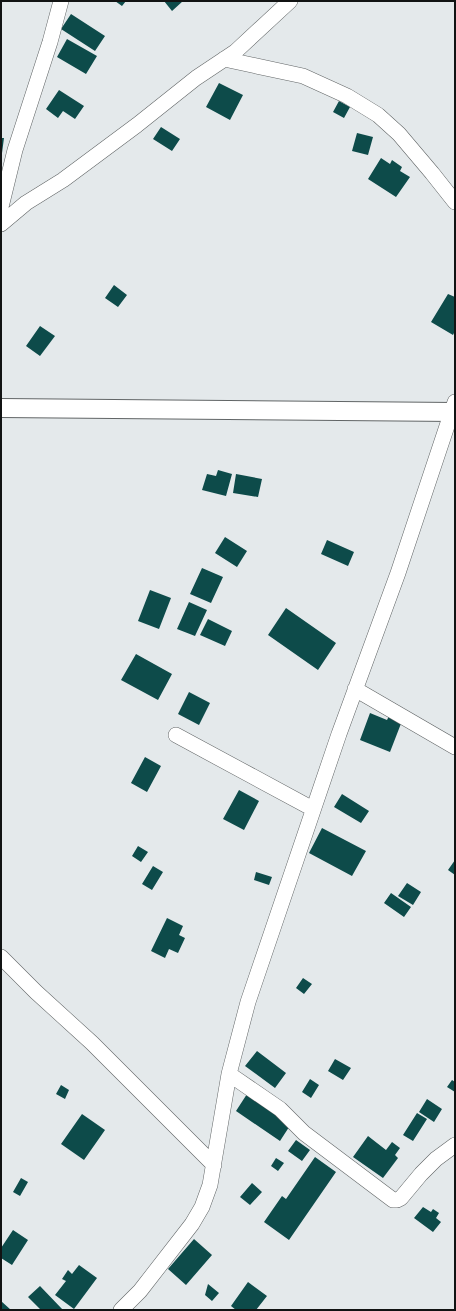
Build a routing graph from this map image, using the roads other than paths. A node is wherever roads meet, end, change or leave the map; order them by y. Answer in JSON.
{"nodes":[{"id":1,"x":61,"y":1,"type":"edge"},
{"id":2,"x":290,"y":1,"type":"edge"},
{"id":3,"x":224,"y":59,"type":"junction"},
{"id":4,"x":455,"y":202,"type":"edge"},
{"id":5,"x":1,"y":207,"type":"edge"},
{"id":6,"x":1,"y":224,"type":"edge"},
{"id":7,"x":1,"y":408,"type":"edge"},
{"id":8,"x":454,"y":409,"type":"edge"},
{"id":9,"x":355,"y":690,"type":"junction"},
{"id":10,"x":176,"y":735,"type":"dead end"},
{"id":11,"x":455,"y":747,"type":"edge"},
{"id":12,"x":313,"y":809,"type":"junction"},
{"id":13,"x":1,"y":956,"type":"edge"},
{"id":14,"x":229,"y":1074,"type":"junction"},
{"id":15,"x":455,"y":1146,"type":"edge"},
{"id":16,"x":214,"y":1165,"type":"junction"},
{"id":17,"x":120,"y":1310,"type":"edge"}],
"edges":[{"from":1,"to":5,"type":"street"},
{"from":2,"to":3,"type":"street"},
{"from":3,"to":4,"type":"street"},
{"from":3,"to":6,"type":"street"},
{"from":7,"to":8,"type":"street"},
{"from":8,"to":9,"type":"street"},
{"from":9,"to":11,"type":"street"},
{"from":9,"to":12,"type":"street"},
{"from":10,"to":12,"type":"street"},
{"from":12,"to":14,"type":"street"},
{"from":13,"to":16,"type":"street"},
{"from":14,"to":15,"type":"street"},
{"from":14,"to":16,"type":"street"},
{"from":16,"to":17,"type":"street"}]}
